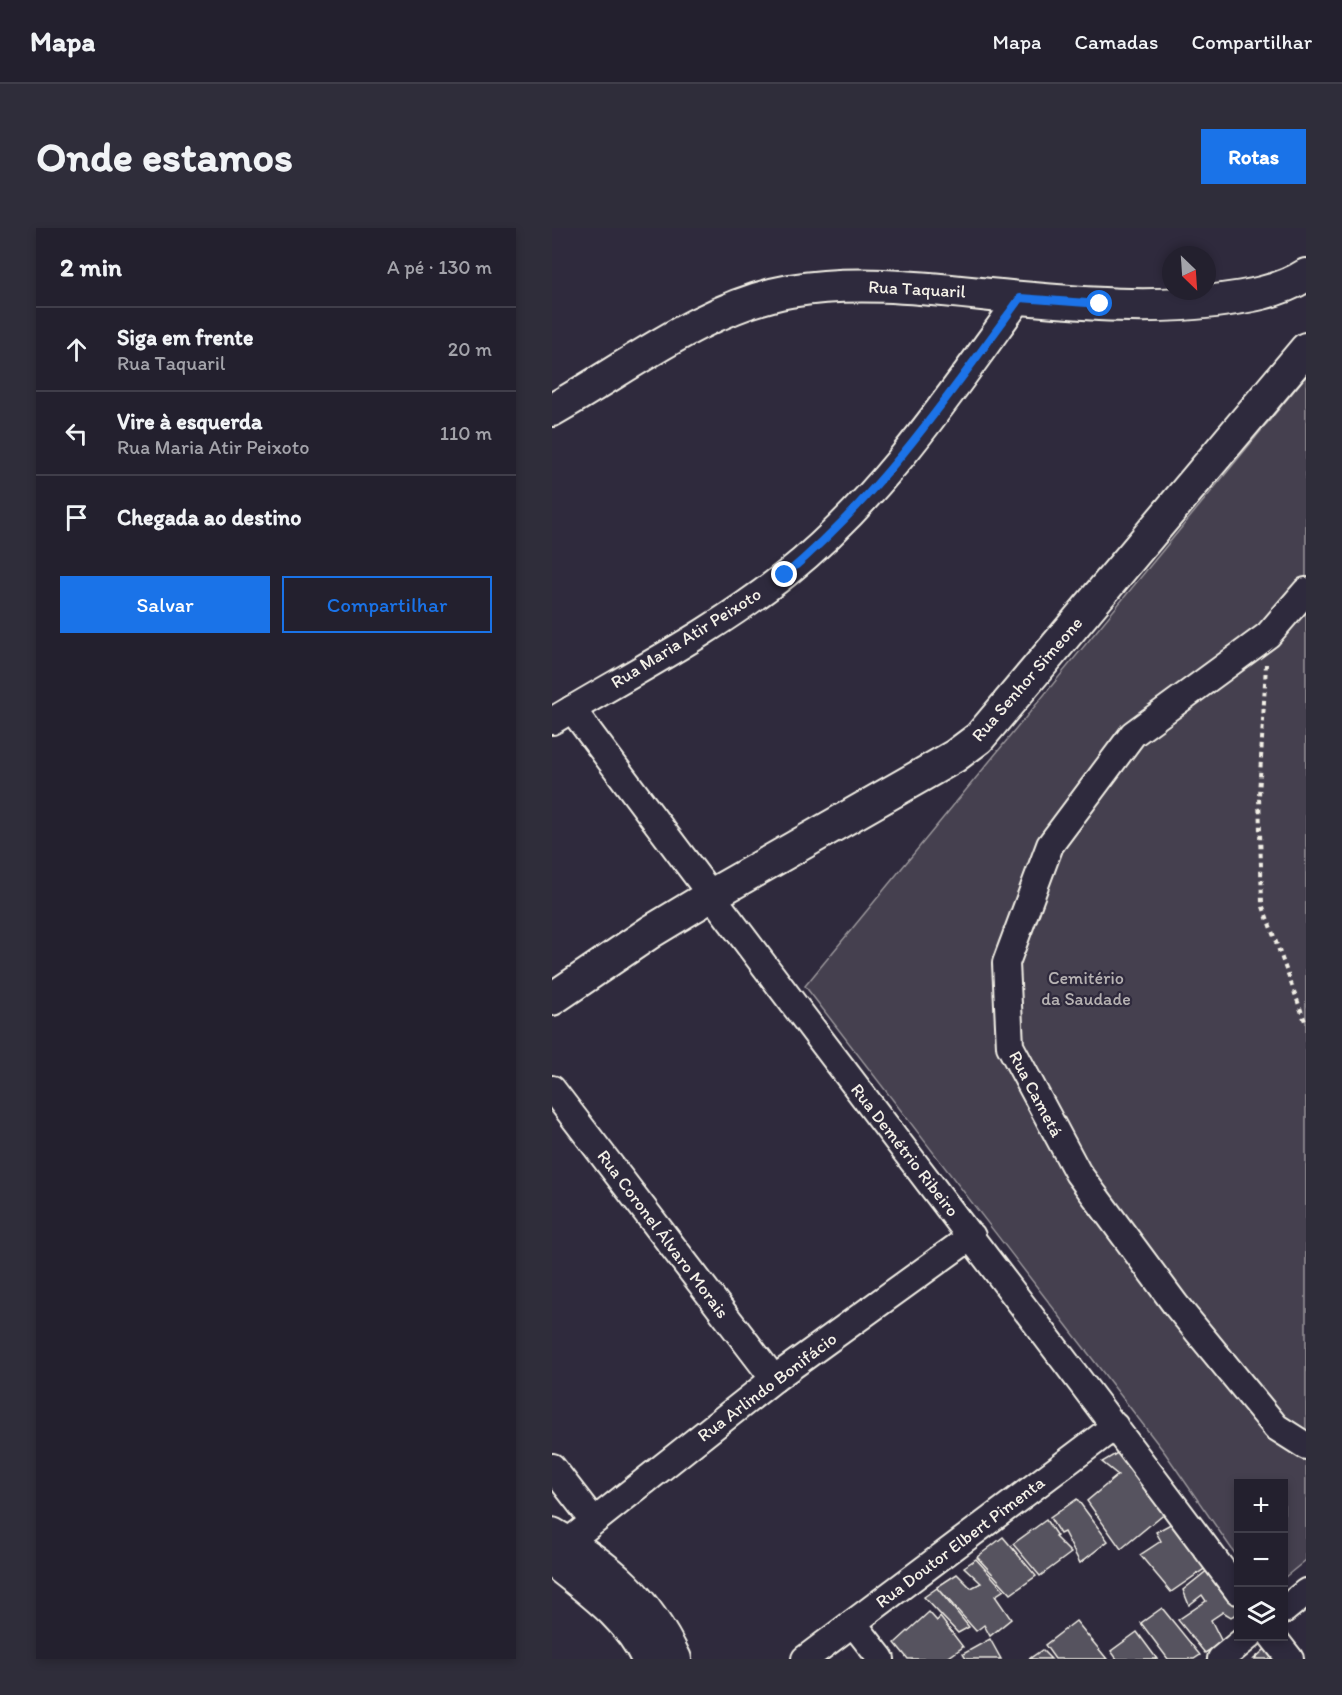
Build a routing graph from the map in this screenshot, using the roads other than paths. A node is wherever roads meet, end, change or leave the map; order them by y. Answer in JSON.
{"nodes":[{"id":1,"x":1306,"y":275,"type":"edge"},
{"id":2,"x":1020,"y":298,"type":"junction"},
{"id":3,"x":1306,"y":349,"type":"edge"},
{"id":4,"x":552,"y":410,"type":"edge"},
{"id":5,"x":1306,"y":591,"type":"edge"},
{"id":6,"x":562,"y":715,"type":"edge"},
{"id":7,"x":710,"y":896,"type":"junction"},
{"id":8,"x":552,"y":999,"type":"edge"},
{"id":9,"x":552,"y":1089,"type":"edge"},
{"id":10,"x":972,"y":1236,"type":"junction"},
{"id":11,"x":774,"y":1379,"type":"junction"},
{"id":12,"x":1115,"y":1426,"type":"junction"},
{"id":13,"x":1306,"y":1446,"type":"edge"},
{"id":14,"x":552,"y":1467,"type":"edge"},
{"id":15,"x":593,"y":1520,"type":"junction"},
{"id":16,"x":556,"y":1548,"type":"edge"},
{"id":17,"x":1235,"y":1587,"type":"edge"},
{"id":18,"x":1306,"y":1592,"type":"edge"},
{"id":19,"x":1288,"y":1607,"type":"edge"},
{"id":20,"x":853,"y":1623,"type":"junction"},
{"id":21,"x":1243,"y":1641,"type":"edge"},
{"id":22,"x":1276,"y":1641,"type":"edge"},
{"id":23,"x":648,"y":1659,"type":"edge"},
{"id":24,"x":675,"y":1659,"type":"edge"},
{"id":25,"x":805,"y":1659,"type":"edge"},
{"id":26,"x":881,"y":1659,"type":"edge"},
{"id":27,"x":1221,"y":1659,"type":"edge"},
{"id":28,"x":1290,"y":1659,"type":"edge"}],
"edges":[{"from":1,"to":2,"type":"street","name":"Rua Taquaril"},
{"from":2,"to":4,"type":"street","name":"Rua Taquaril"},
{"from":2,"to":6,"type":"street","name":"Rua Maria Atir Peixoto"},
{"from":3,"to":7,"type":"street","name":"Rua Senhor Simeone"},
{"from":5,"to":13,"type":"street","name":"Rua Cametá"},
{"from":6,"to":7,"type":"street","name":"Rua Demétrio Ribeiro"},
{"from":7,"to":8,"type":"street","name":"Rua Senhor Simeone"},
{"from":7,"to":10,"type":"street","name":"Rua Demétrio Ribeiro"},
{"from":9,"to":11,"type":"street","name":"Rua Coronel Álvaro Morais"},
{"from":10,"to":11,"type":"street","name":"Rua Arlindo Bonifácio"},
{"from":10,"to":12,"type":"street","name":"Rua Demétrio Ribeiro"},
{"from":11,"to":15,"type":"street","name":"Rua Arlindo Bonifácio"},
{"from":12,"to":17,"type":"street","name":"Rua Demétrio Ribeiro"},
{"from":12,"to":20,"type":"street","name":"Rua Doutor Elbert Pimenta"},
{"from":14,"to":15,"type":"street"},
{"from":15,"to":16,"type":"street","name":"Rua Arlindo Bonifácio"},
{"from":16,"to":23,"type":"street"},
{"from":16,"to":24,"type":"street"},
{"from":18,"to":19,"type":"street"},
{"from":20,"to":25,"type":"street","name":"Rua Doutor Elbert Pimenta"},
{"from":20,"to":26,"type":"street"},
{"from":21,"to":27,"type":"street"},
{"from":22,"to":28,"type":"street"}]}
